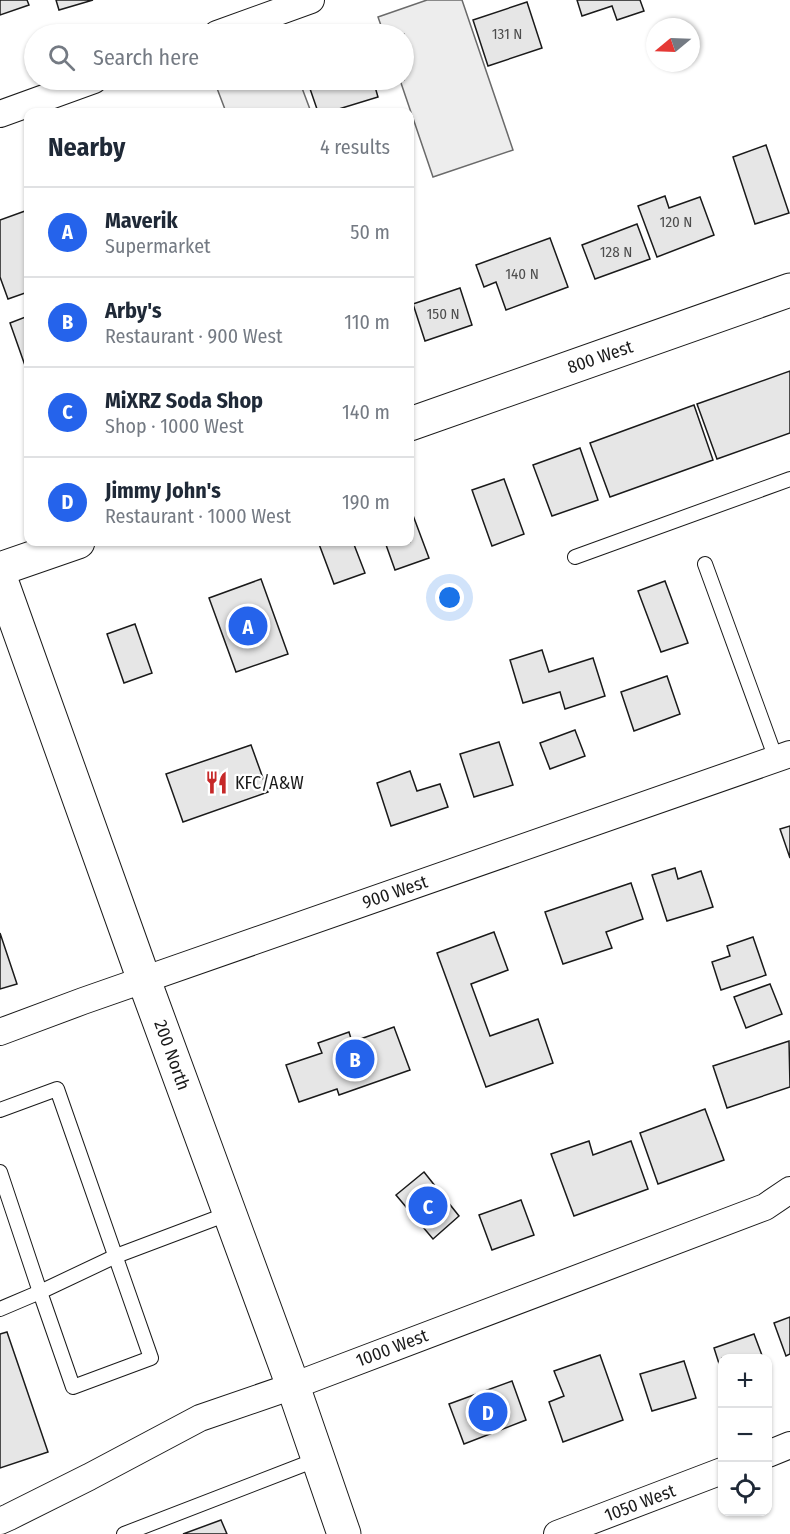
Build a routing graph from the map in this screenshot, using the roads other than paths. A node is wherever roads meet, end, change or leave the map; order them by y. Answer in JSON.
{"nodes":[{"id":1,"x":311,"y":0,"type":"edge"},
{"id":2,"x":245,"y":24,"type":"edge"},
{"id":3,"x":66,"y":90,"type":"edge"},
{"id":4,"x":0,"y":114,"type":"edge"},
{"id":5,"x":790,"y":290,"type":"edge"},
{"id":6,"x":414,"y":423,"type":"edge"},
{"id":7,"x":790,"y":479,"type":"edge"},
{"id":8,"x":66,"y":546,"type":"edge"},
{"id":9,"x":575,"y":557,"type":"dead end"},
{"id":10,"x":705,"y":564,"type":"dead end"},
{"id":11,"x":0,"y":569,"type":"edge"},
{"id":12,"x":0,"y":577,"type":"edge"},
{"id":13,"x":783,"y":757,"type":"edge"},
{"id":14,"x":144,"y":980,"type":"junction"},
{"id":15,"x":0,"y":1032,"type":"edge"},
{"id":16,"x":0,"y":1110,"type":"edge"},
{"id":17,"x":0,"y":1172,"type":"edge"},
{"id":18,"x":790,"y":1190,"type":"edge"},
{"id":19,"x":230,"y":1213,"type":"junction"},
{"id":20,"x":116,"y":1256,"type":"junction"},
{"id":21,"x":40,"y":1292,"type":"junction"},
{"id":22,"x":0,"y":1309,"type":"edge"},
{"id":23,"x":293,"y":1386,"type":"junction"},
{"id":24,"x":790,"y":1445,"type":"edge"},
{"id":25,"x":772,"y":1452,"type":"edge"},
{"id":26,"x":318,"y":1460,"type":"junction"},
{"id":27,"x":718,"y":1473,"type":"edge"},
{"id":28,"x":7,"y":1521,"type":"edge"},
{"id":29,"x":124,"y":1534,"type":"edge"},
{"id":30,"x":344,"y":1534,"type":"edge"},
{"id":31,"x":557,"y":1534,"type":"edge"}],
"edges":[{"from":1,"to":2,"type":"street"},
{"from":3,"to":4,"type":"street"},
{"from":5,"to":6,"type":"main road","name":"800 West"},
{"from":7,"to":9,"type":"lane"},
{"from":8,"to":11,"type":"main road"},
{"from":10,"to":13,"type":"lane"},
{"from":12,"to":14,"type":"main road","name":"200 North"},
{"from":13,"to":14,"type":"street","name":"900 West"},
{"from":14,"to":15,"type":"street","name":"900 West"},
{"from":14,"to":19,"type":"main road","name":"200 North"},
{"from":16,"to":20,"type":"lane"},
{"from":17,"to":21,"type":"lane"},
{"from":18,"to":23,"type":"street","name":"1000 West"},
{"from":19,"to":20,"type":"lane"},
{"from":19,"to":23,"type":"main road","name":"200 North"},
{"from":20,"to":21,"type":"lane"},
{"from":20,"to":21,"type":"lane"},
{"from":21,"to":22,"type":"lane"},
{"from":23,"to":26,"type":"main road","name":"200 North"},
{"from":23,"to":28,"type":"street","name":"1000 West"},
{"from":24,"to":25,"type":"street"},
{"from":26,"to":29,"type":"lane"},
{"from":26,"to":30,"type":"main road","name":"200 North"},
{"from":27,"to":31,"type":"street","name":"1050 West"}]}
